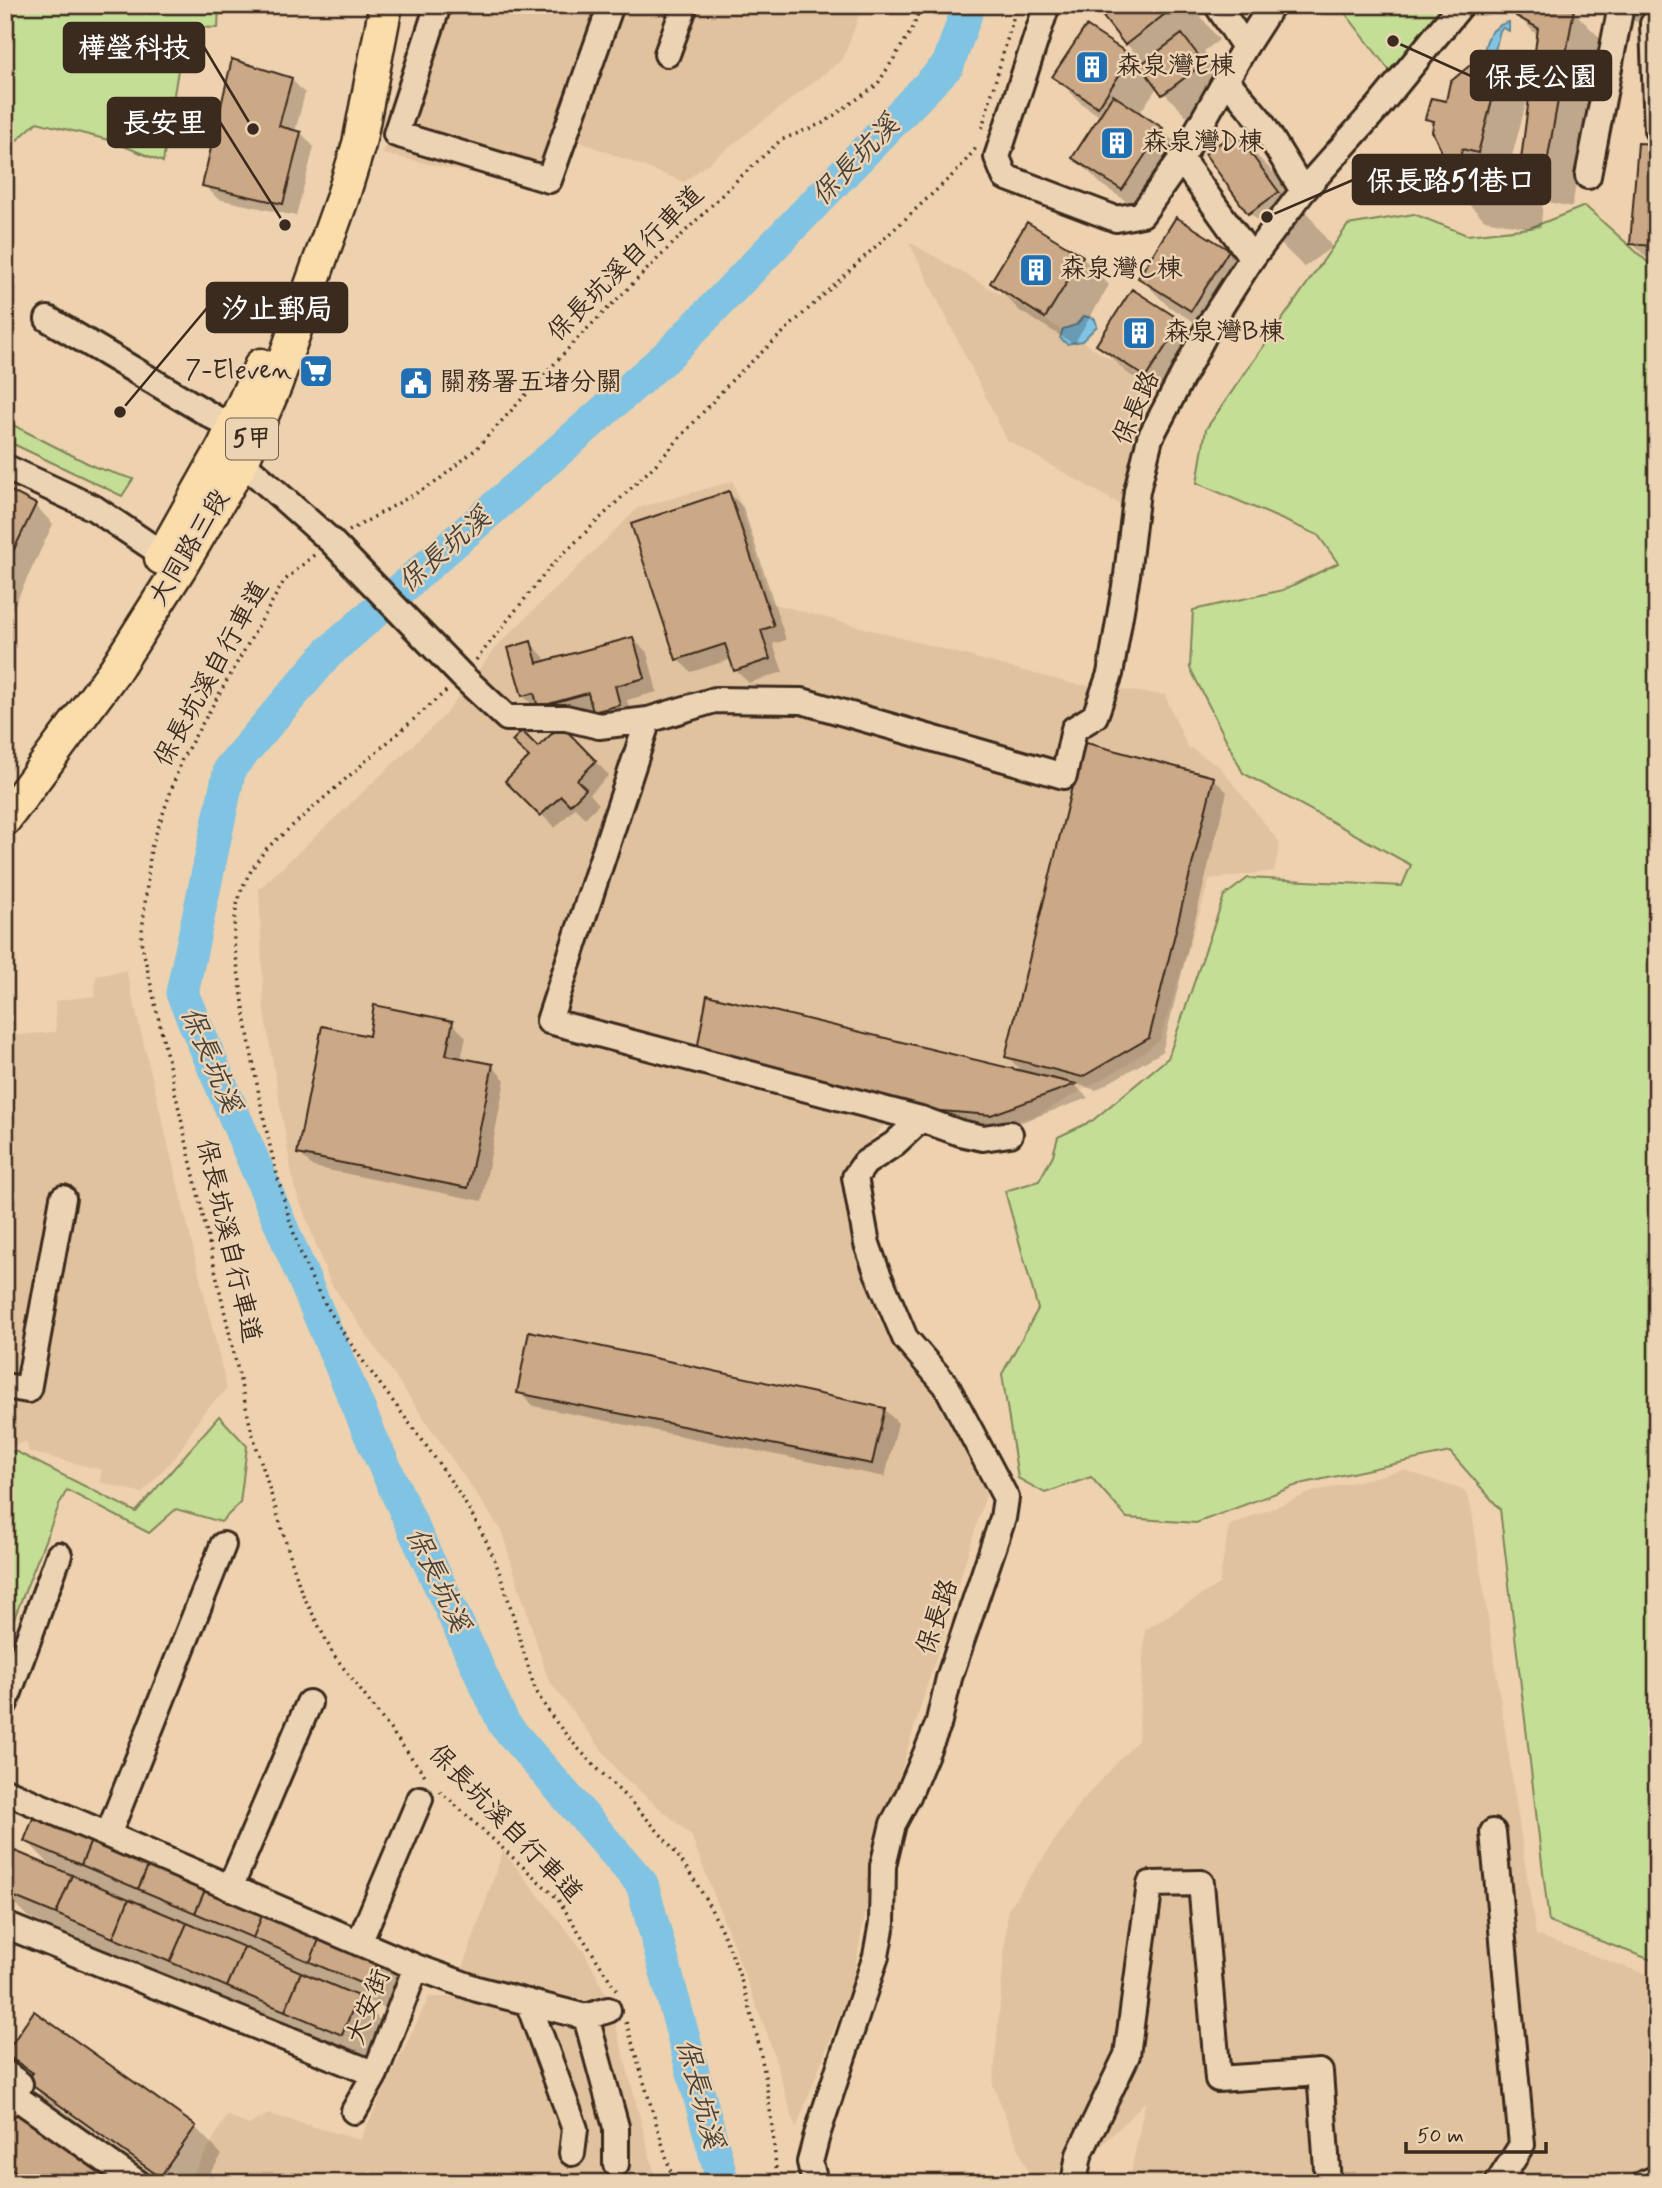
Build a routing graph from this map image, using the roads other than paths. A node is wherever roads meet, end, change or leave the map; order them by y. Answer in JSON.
{"nodes":[{"id":1,"x":366,"y":5,"type":"edge"},
{"id":2,"x":386,"y":5,"type":"edge"},
{"id":3,"x":438,"y":5,"type":"edge"},
{"id":4,"x":611,"y":5,"type":"edge"},
{"id":5,"x":685,"y":5,"type":"edge"},
{"id":6,"x":1047,"y":5,"type":"edge"},
{"id":7,"x":1217,"y":5,"type":"edge"},
{"id":8,"x":1272,"y":5,"type":"edge"},
{"id":9,"x":1461,"y":5,"type":"edge"},
{"id":10,"x":1614,"y":8,"type":"edge"},
{"id":11,"x":1655,"y":24,"type":"edge"},
{"id":12,"x":1245,"y":47,"type":"junction"},
{"id":13,"x":667,"y":54,"type":"dead end"},
{"id":14,"x":1226,"y":80,"type":"junction"},
{"id":15,"x":1657,"y":130,"type":"edge"},
{"id":16,"x":1181,"y":159,"type":"junction"},
{"id":17,"x":1588,"y":176,"type":"dead end"},
{"id":18,"x":1303,"y":191,"type":"junction"},
{"id":19,"x":1252,"y":258,"type":"junction"},
{"id":20,"x":48,"y":320,"type":"dead end"},
{"id":21,"x":233,"y":445,"type":"junction"},
{"id":22,"x":5,"y":467,"type":"edge"},
{"id":23,"x":172,"y":561,"type":"junction"},
{"id":24,"x":648,"y":720,"type":"junction"},
{"id":25,"x":5,"y":784,"type":"edge"},
{"id":26,"x":5,"y":820,"type":"edge"},
{"id":27,"x":921,"y":1119,"type":"junction"},
{"id":28,"x":1010,"y":1134,"type":"dead end"},
{"id":29,"x":64,"y":1198,"type":"dead end"},
{"id":30,"x":5,"y":1386,"type":"edge"},
{"id":31,"x":223,"y":1545,"type":"dead end"},
{"id":32,"x":59,"y":1555,"type":"dead end"},
{"id":33,"x":5,"y":1703,"type":"edge"},
{"id":34,"x":309,"y":1703,"type":"dead end"},
{"id":35,"x":430,"y":1790,"type":"road end"},
{"id":36,"x":5,"y":1791,"type":"edge"},
{"id":37,"x":1493,"y":1832,"type":"dead end"},
{"id":38,"x":108,"y":1835,"type":"junction"},
{"id":39,"x":230,"y":1888,"type":"junction"},
{"id":40,"x":5,"y":1925,"type":"edge"},
{"id":41,"x":359,"y":1943,"type":"junction"},
{"id":42,"x":416,"y":1968,"type":"junction"},
{"id":43,"x":528,"y":2002,"type":"junction"},
{"id":44,"x":375,"y":2074,"type":"junction"},
{"id":45,"x":11,"y":2090,"type":"edge"},
{"id":46,"x":354,"y":2111,"type":"dead end"},
{"id":47,"x":572,"y":2153,"type":"dead end"},
{"id":48,"x":616,"y":2164,"type":"dead end"},
{"id":49,"x":131,"y":2178,"type":"edge"},
{"id":50,"x":1657,"y":2178,"type":"edge"},
{"id":51,"x":815,"y":2183,"type":"edge"},
{"id":52,"x":1074,"y":2183,"type":"edge"},
{"id":53,"x":1328,"y":2183,"type":"edge"},
{"id":54,"x":1498,"y":2183,"type":"edge"},
{"id":55,"x":1645,"y":2183,"type":"edge"}],
"edges":[{"from":1,"to":21,"type":"main road","name":"大同路三段","number":"5甲"},
{"from":2,"to":21,"type":"main road","name":"大同路三段","number":"5甲"},
{"from":3,"to":4,"type":"street"},
{"from":5,"to":13,"type":"street"},
{"from":6,"to":16,"type":"street"},
{"from":7,"to":12,"type":"street"},
{"from":8,"to":12,"type":"street"},
{"from":9,"to":18,"type":"street","name":"保長路"},
{"from":10,"to":11,"type":"street"},
{"from":10,"to":17,"type":"street"},
{"from":11,"to":15,"type":"street"},
{"from":12,"to":14,"type":"street"},
{"from":14,"to":16,"type":"street"},
{"from":14,"to":18,"type":"street"},
{"from":16,"to":19,"type":"street"},
{"from":18,"to":19,"type":"street","name":"保長路"},
{"from":19,"to":24,"type":"street","name":"保長路"},
{"from":20,"to":21,"type":"street"},
{"from":21,"to":23,"type":"main road","name":"大同路三段","number":"5甲"},
{"from":21,"to":24,"type":"street"},
{"from":22,"to":23,"type":"street"},
{"from":23,"to":25,"type":"main road","name":"大同路三段","number":"5甲"},
{"from":23,"to":26,"type":"main road","name":"大同路三段","number":"5甲"},
{"from":24,"to":27,"type":"street"},
{"from":27,"to":28,"type":"street"},
{"from":27,"to":51,"type":"street","name":"保長路"},
{"from":29,"to":30,"type":"street"},
{"from":31,"to":38,"type":"street"},
{"from":32,"to":33,"type":"street"},
{"from":34,"to":39,"type":"street"},
{"from":35,"to":41,"type":"street"},
{"from":36,"to":38,"type":"street","name":"大安街"},
{"from":37,"to":54,"type":"street"},
{"from":38,"to":39,"type":"street","name":"大安街"},
{"from":39,"to":41,"type":"street","name":"大安街"},
{"from":40,"to":44,"type":"street","name":"大安街"},
{"from":41,"to":42,"type":"street","name":"大安街"},
{"from":42,"to":43,"type":"street"},
{"from":42,"to":44,"type":"street","name":"大安街"},
{"from":43,"to":47,"type":"street"},
{"from":43,"to":48,"type":"street"},
{"from":44,"to":46,"type":"street"},
{"from":45,"to":49,"type":"street"},
{"from":50,"to":55,"type":"street"},
{"from":52,"to":53,"type":"street"}]}
